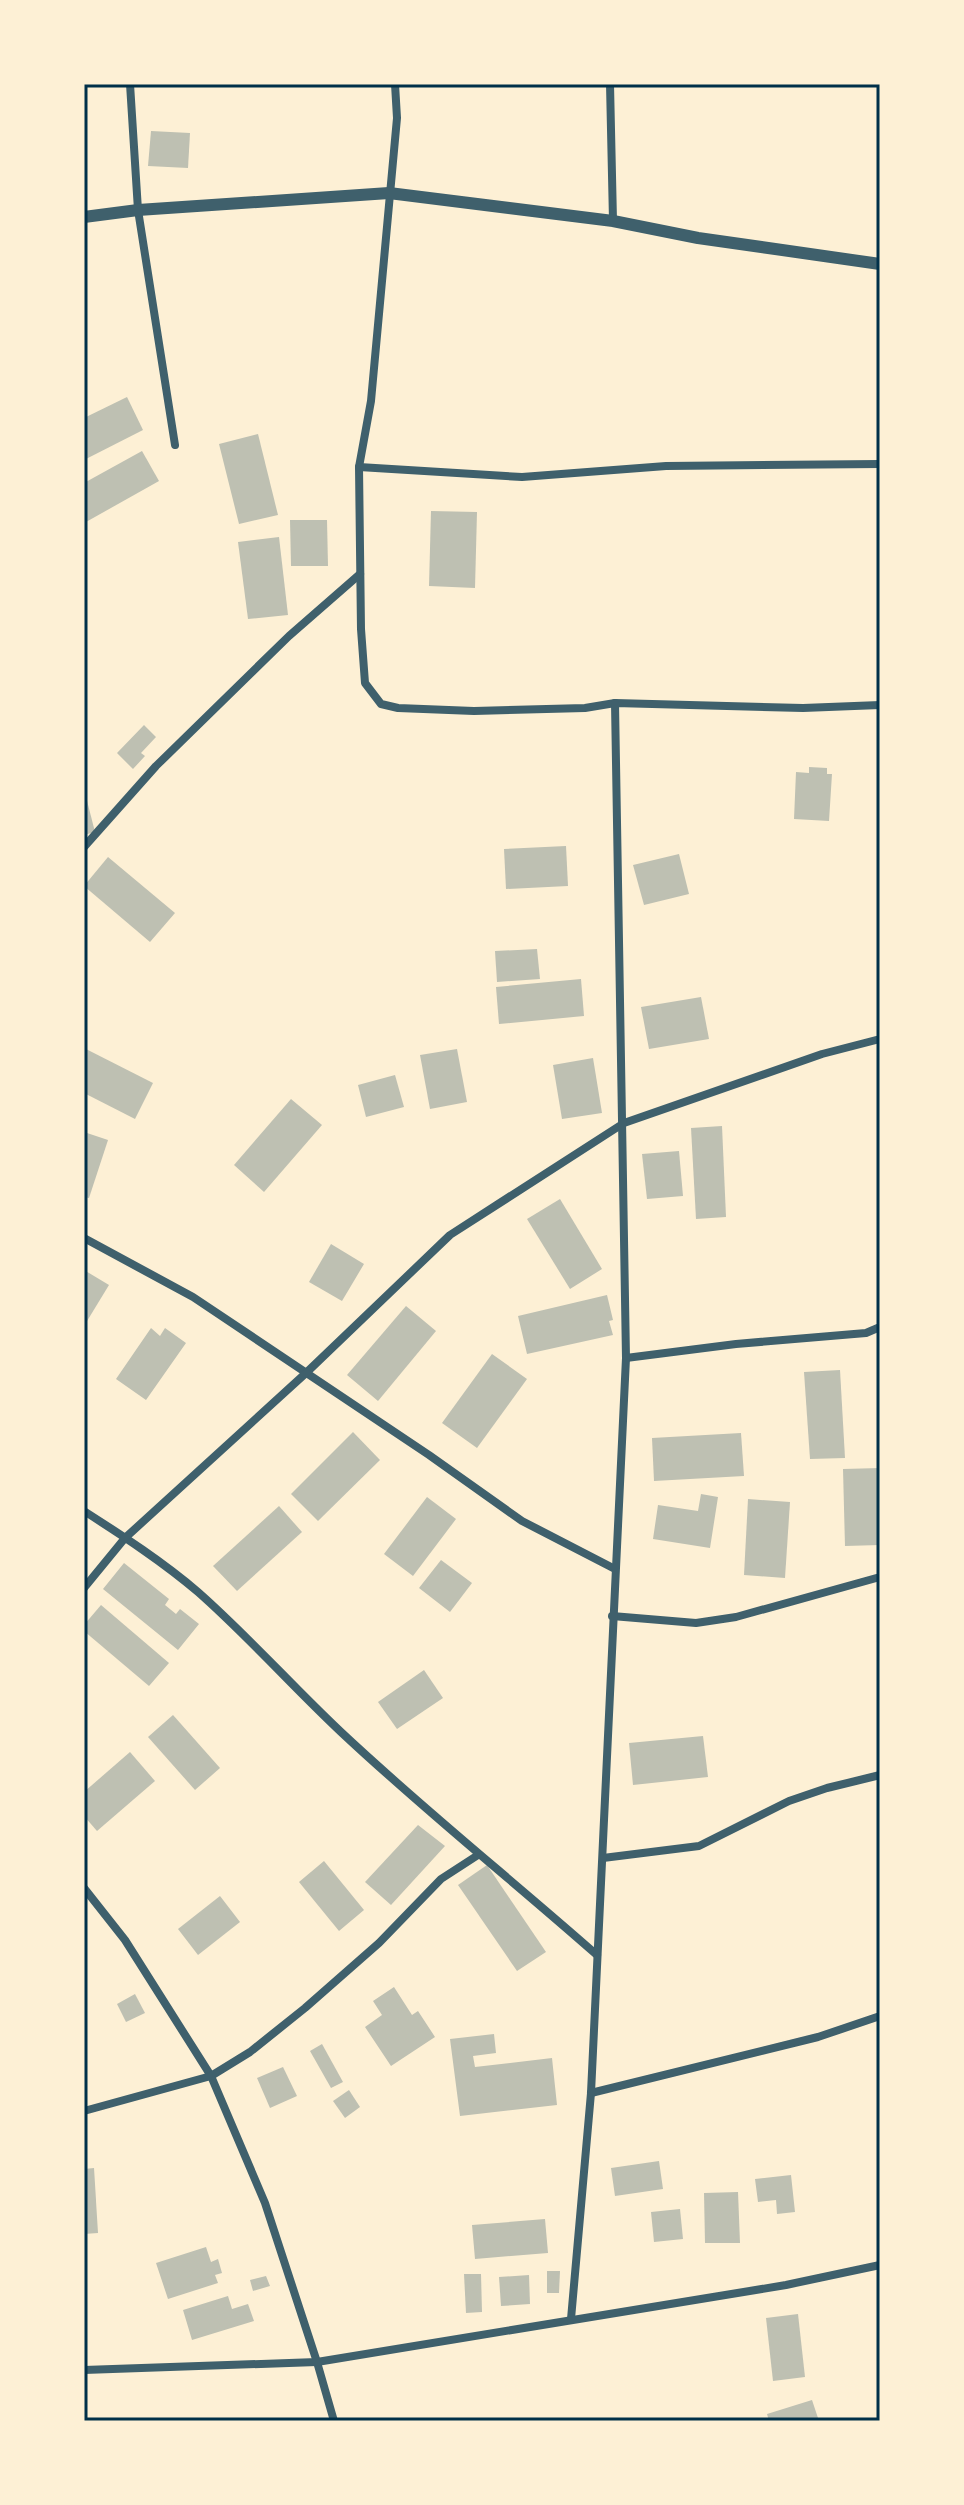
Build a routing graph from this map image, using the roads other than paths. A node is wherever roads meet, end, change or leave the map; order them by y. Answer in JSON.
{"nodes":[{"id":1,"x":130,"y":84,"type":"edge"},
{"id":2,"x":395,"y":84,"type":"edge"},
{"id":3,"x":610,"y":84,"type":"edge"},
{"id":4,"x":389,"y":193,"type":"junction"},
{"id":5,"x":138,"y":210,"type":"junction"},
{"id":6,"x":84,"y":217,"type":"edge"},
{"id":7,"x":613,"y":221,"type":"junction"},
{"id":8,"x":880,"y":264,"type":"edge"},
{"id":9,"x":175,"y":445,"type":"dead end"},
{"id":10,"x":880,"y":464,"type":"edge"},
{"id":11,"x":359,"y":467,"type":"junction"},
{"id":12,"x":360,"y":574,"type":"junction"},
{"id":13,"x":615,"y":703,"type":"junction"},
{"id":14,"x":880,"y":705,"type":"edge"},
{"id":15,"x":84,"y":847,"type":"edge"},
{"id":16,"x":880,"y":1039,"type":"edge"},
{"id":17,"x":624,"y":1123,"type":"junction"},
{"id":18,"x":84,"y":1238,"type":"edge"},
{"id":19,"x":880,"y":1327,"type":"edge"},
{"id":20,"x":626,"y":1358,"type":"junction"},
{"id":21,"x":306,"y":1373,"type":"junction"},
{"id":22,"x":84,"y":1511,"type":"edge"},
{"id":23,"x":125,"y":1538,"type":"junction"},
{"id":24,"x":615,"y":1569,"type":"junction"},
{"id":25,"x":880,"y":1577,"type":"edge"},
{"id":26,"x":84,"y":1588,"type":"edge"},
{"id":27,"x":612,"y":1616,"type":"junction"},
{"id":28,"x":880,"y":1775,"type":"edge"},
{"id":29,"x":478,"y":1855,"type":"junction"},
{"id":30,"x":603,"y":1858,"type":"junction"},
{"id":31,"x":84,"y":1888,"type":"edge"},
{"id":32,"x":597,"y":1955,"type":"junction"},
{"id":33,"x":880,"y":2016,"type":"edge"},
{"id":34,"x":211,"y":2076,"type":"junction"},
{"id":35,"x":591,"y":2093,"type":"junction"},
{"id":36,"x":84,"y":2111,"type":"edge"},
{"id":37,"x":880,"y":2265,"type":"edge"},
{"id":38,"x":571,"y":2319,"type":"junction"},
{"id":39,"x":317,"y":2362,"type":"junction"},
{"id":40,"x":84,"y":2370,"type":"edge"},
{"id":41,"x":334,"y":2421,"type":"edge"}],
"edges":[{"from":1,"to":5,"type":"street"},
{"from":2,"to":4,"type":"street"},
{"from":3,"to":7,"type":"street"},
{"from":4,"to":5,"type":"street"},
{"from":4,"to":7,"type":"street"},
{"from":4,"to":11,"type":"street"},
{"from":5,"to":6,"type":"street"},
{"from":5,"to":9,"type":"street"},
{"from":7,"to":8,"type":"street"},
{"from":10,"to":11,"type":"street"},
{"from":11,"to":12,"type":"street"},
{"from":12,"to":13,"type":"street"},
{"from":12,"to":15,"type":"street"},
{"from":13,"to":14,"type":"street"},
{"from":13,"to":17,"type":"street"},
{"from":16,"to":17,"type":"street"},
{"from":17,"to":20,"type":"street"},
{"from":17,"to":21,"type":"street"},
{"from":18,"to":21,"type":"street"},
{"from":19,"to":20,"type":"street"},
{"from":20,"to":24,"type":"street"},
{"from":21,"to":23,"type":"street"},
{"from":21,"to":24,"type":"street"},
{"from":22,"to":23,"type":"street"},
{"from":23,"to":26,"type":"street"},
{"from":23,"to":29,"type":"street"},
{"from":24,"to":27,"type":"street"},
{"from":25,"to":27,"type":"street"},
{"from":27,"to":30,"type":"street"},
{"from":28,"to":30,"type":"street"},
{"from":29,"to":32,"type":"street"},
{"from":29,"to":34,"type":"street"},
{"from":30,"to":32,"type":"street"},
{"from":31,"to":34,"type":"street"},
{"from":32,"to":35,"type":"street"},
{"from":33,"to":35,"type":"street"},
{"from":34,"to":36,"type":"street"},
{"from":34,"to":39,"type":"street"},
{"from":35,"to":38,"type":"street"},
{"from":37,"to":38,"type":"street"},
{"from":38,"to":39,"type":"street"},
{"from":39,"to":40,"type":"street"},
{"from":39,"to":41,"type":"street"}]}
